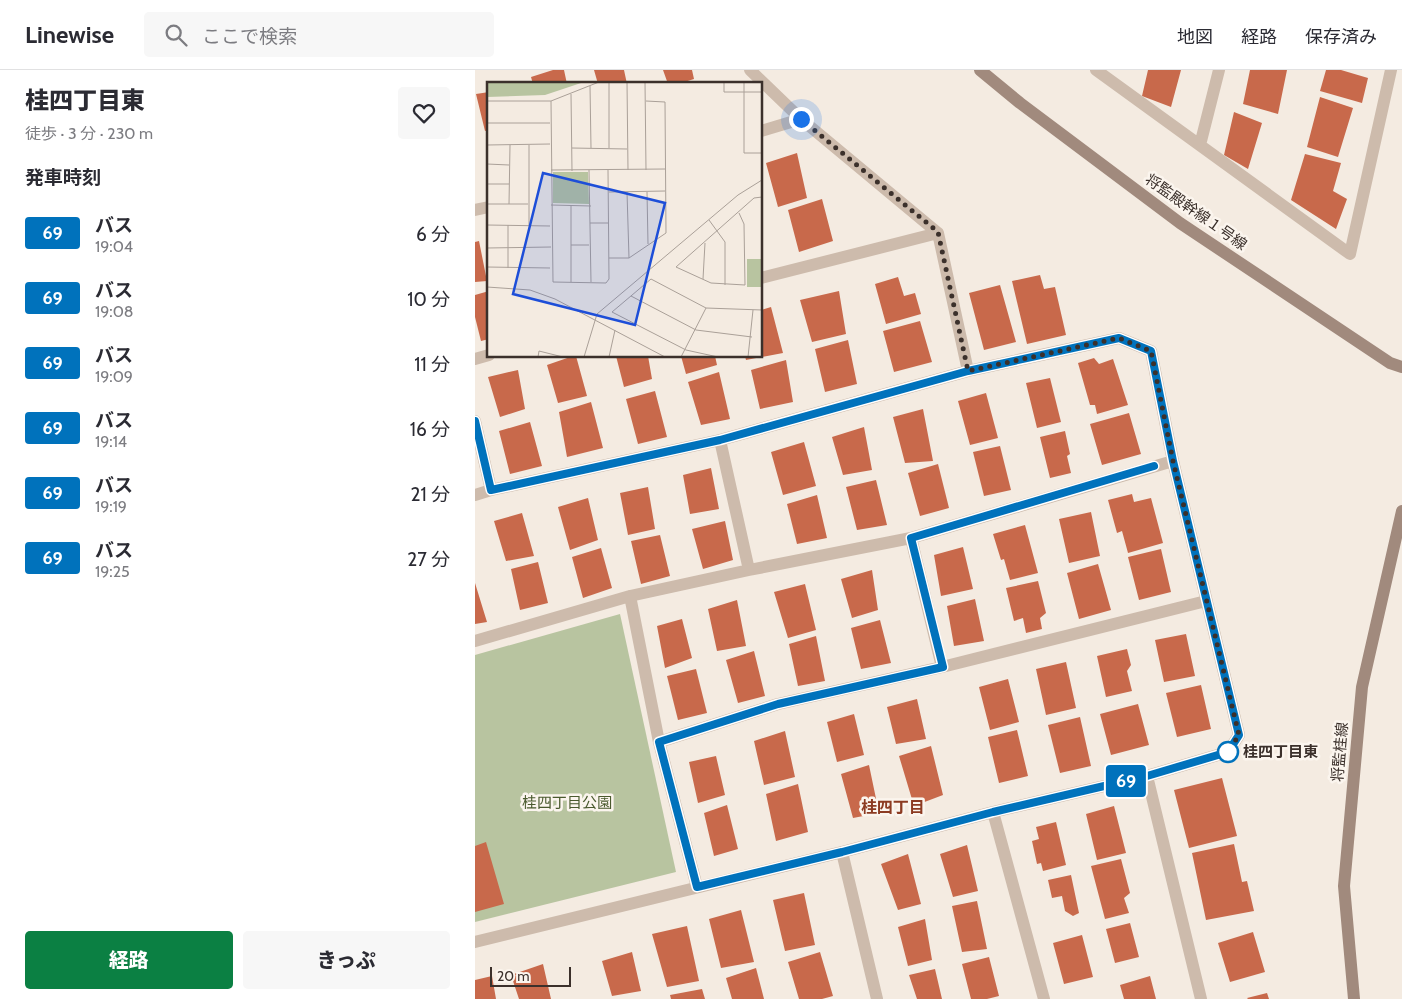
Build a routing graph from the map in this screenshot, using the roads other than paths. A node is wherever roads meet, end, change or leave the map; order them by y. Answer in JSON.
{"nodes":[{"id":1,"x":750,"y":70,"type":"edge"},
{"id":2,"x":980,"y":70,"type":"edge"},
{"id":3,"x":1097,"y":70,"type":"edge"},
{"id":4,"x":1219,"y":70,"type":"edge"},
{"id":5,"x":1391,"y":70,"type":"edge"},
{"id":6,"x":762,"y":82,"type":"edge"},
{"id":7,"x":763,"y":82,"type":"edge"},
{"id":8,"x":801,"y":119,"type":"junction"},
{"id":9,"x":763,"y":130,"type":"edge"},
{"id":10,"x":1200,"y":145,"type":"junction"},
{"id":11,"x":938,"y":232,"type":"junction"},
{"id":12,"x":763,"y":277,"type":"edge"},
{"id":13,"x":1402,"y":367,"type":"edge"},
{"id":14,"x":968,"y":371,"type":"junction"},
{"id":15,"x":475,"y":421,"type":"edge"},
{"id":16,"x":720,"y":440,"type":"junction"},
{"id":17,"x":1173,"y":461,"type":"junction"},
{"id":18,"x":491,"y":490,"type":"junction"},
{"id":19,"x":475,"y":495,"type":"edge"},
{"id":20,"x":1402,"y":511,"type":"edge"},
{"id":21,"x":911,"y":538,"type":"junction"},
{"id":22,"x":749,"y":570,"type":"junction"},
{"id":23,"x":630,"y":596,"type":"junction"},
{"id":24,"x":1206,"y":600,"type":"junction"},
{"id":25,"x":475,"y":641,"type":"edge"},
{"id":26,"x":943,"y":667,"type":"junction"},
{"id":27,"x":659,"y":742,"type":"junction"},
{"id":28,"x":1147,"y":776,"type":"junction"},
{"id":29,"x":993,"y":812,"type":"junction"},
{"id":30,"x":842,"y":852,"type":"junction"},
{"id":31,"x":697,"y":887,"type":"junction"},
{"id":32,"x":475,"y":942,"type":"edge"},
{"id":33,"x":877,"y":999,"type":"edge"},
{"id":34,"x":1044,"y":999,"type":"edge"},
{"id":35,"x":1201,"y":999,"type":"edge"},
{"id":36,"x":1353,"y":999,"type":"edge"}],
"edges":[{"from":1,"to":6,"type":"street"},
{"from":2,"to":13,"type":"street","name":"将監殿幹線１号線"},
{"from":3,"to":10,"type":"street"},
{"from":4,"to":10,"type":"street"},
{"from":5,"to":10,"type":"street"},
{"from":7,"to":8,"type":"street"},
{"from":8,"to":9,"type":"street"},
{"from":8,"to":11,"type":"street"},
{"from":11,"to":12,"type":"street"},
{"from":11,"to":14,"type":"street"},
{"from":14,"to":16,"type":"street"},
{"from":14,"to":17,"type":"street"},
{"from":15,"to":18,"type":"street"},
{"from":16,"to":18,"type":"street"},
{"from":16,"to":22,"type":"street"},
{"from":17,"to":21,"type":"street"},
{"from":17,"to":24,"type":"street"},
{"from":18,"to":19,"type":"street"},
{"from":20,"to":36,"type":"street","name":"将監桂線"},
{"from":21,"to":22,"type":"street"},
{"from":21,"to":26,"type":"street"},
{"from":22,"to":23,"type":"street"},
{"from":23,"to":25,"type":"street"},
{"from":23,"to":27,"type":"street"},
{"from":24,"to":26,"type":"street"},
{"from":24,"to":28,"type":"street"},
{"from":26,"to":27,"type":"street"},
{"from":27,"to":31,"type":"street"},
{"from":28,"to":29,"type":"street"},
{"from":28,"to":35,"type":"street"},
{"from":29,"to":30,"type":"street"},
{"from":29,"to":34,"type":"street"},
{"from":30,"to":31,"type":"street"},
{"from":30,"to":33,"type":"street"},
{"from":31,"to":32,"type":"street"}]}
